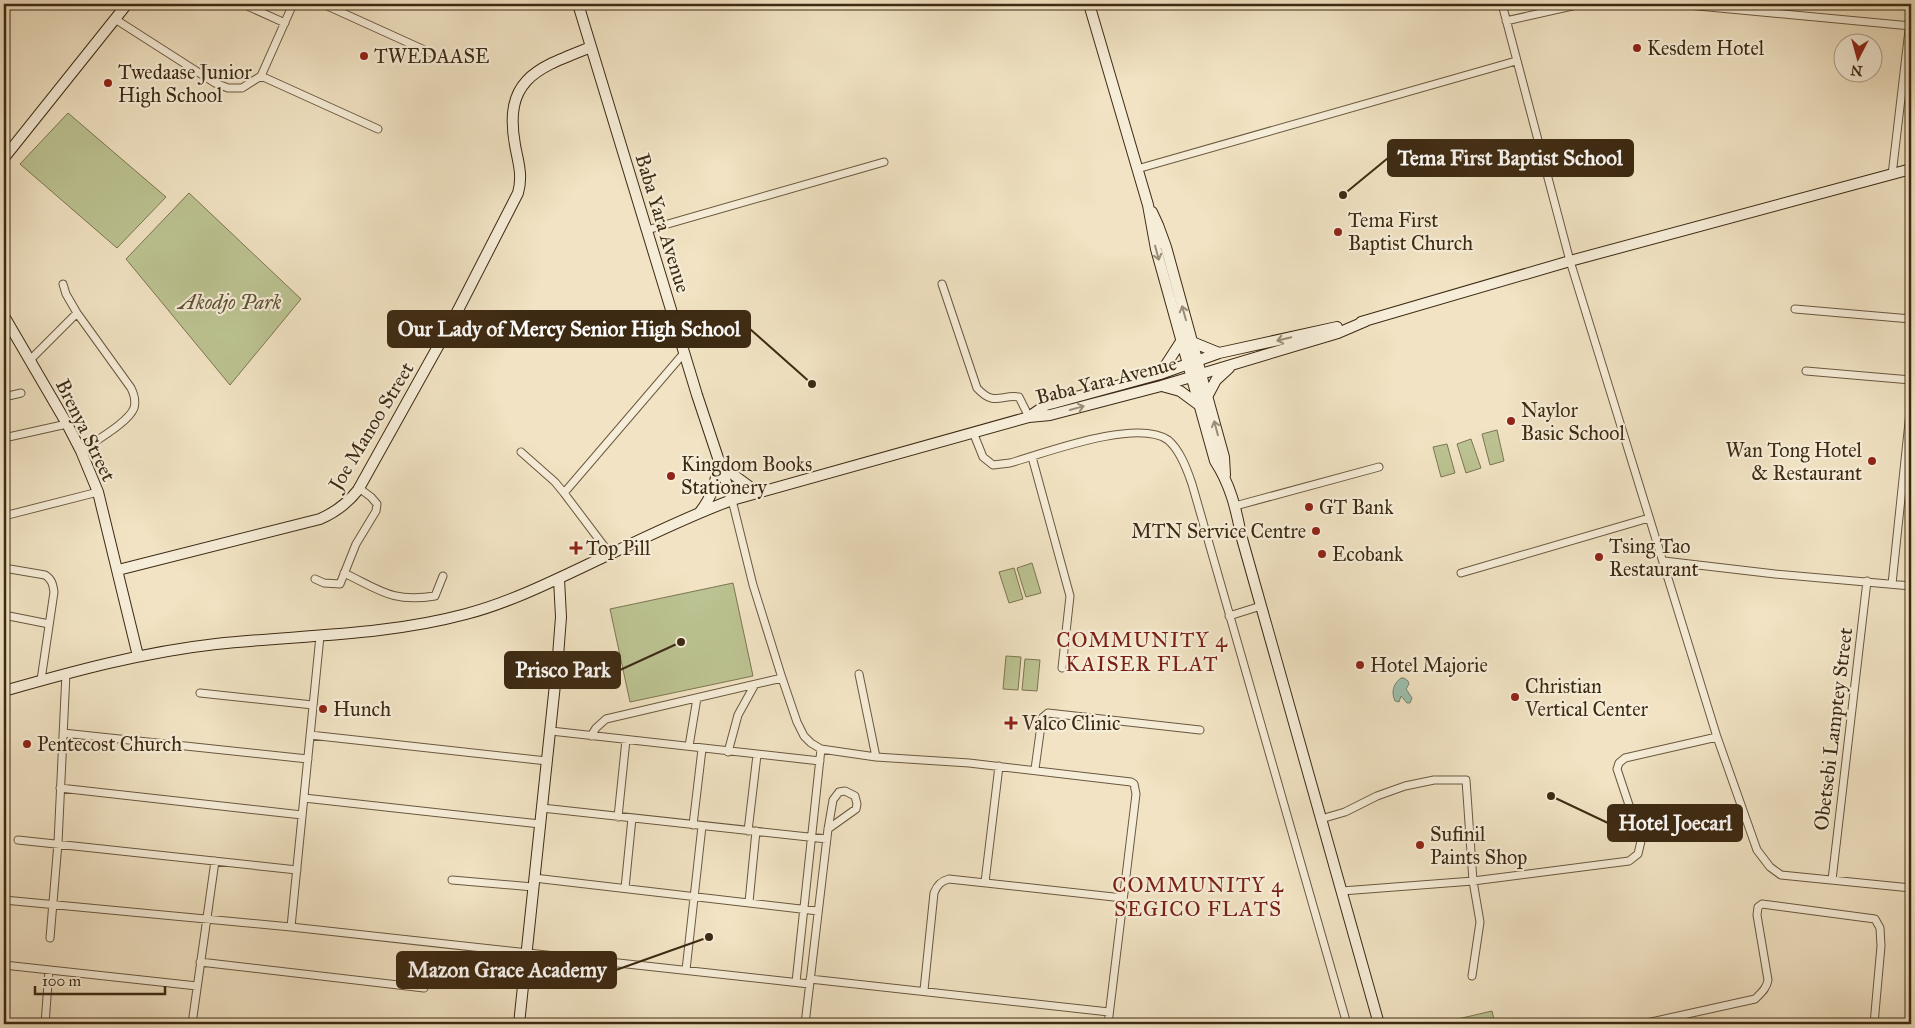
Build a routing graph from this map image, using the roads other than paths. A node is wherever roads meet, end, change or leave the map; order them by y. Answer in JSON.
{"nodes":[{"id":1,"x":126,"y":4,"type":"edge"},
{"id":2,"x":244,"y":4,"type":"edge"},
{"id":3,"x":294,"y":4,"type":"edge"},
{"id":4,"x":323,"y":4,"type":"edge"},
{"id":5,"x":578,"y":4,"type":"edge"},
{"id":6,"x":1088,"y":4,"type":"edge"},
{"id":7,"x":1502,"y":4,"type":"edge"},
{"id":8,"x":1581,"y":4,"type":"edge"},
{"id":9,"x":1677,"y":4,"type":"edge"},
{"id":10,"x":1691,"y":4,"type":"edge"},
{"id":11,"x":1911,"y":13,"type":"edge"},
{"id":12,"x":114,"y":19,"type":"junction"},
{"id":13,"x":1506,"y":21,"type":"junction"},
{"id":14,"x":285,"y":23,"type":"junction"},
{"id":15,"x":1911,"y":26,"type":"edge"},
{"id":16,"x":591,"y":47,"type":"junction"},
{"id":17,"x":431,"y":53,"type":"dead end"},
{"id":18,"x":1516,"y":61,"type":"junction"},
{"id":19,"x":261,"y":76,"type":"junction"},
{"id":20,"x":378,"y":129,"type":"dead end"},
{"id":21,"x":4,"y":158,"type":"edge"},
{"id":22,"x":884,"y":162,"type":"dead end"},
{"id":23,"x":1137,"y":169,"type":"junction"},
{"id":24,"x":1911,"y":169,"type":"edge"},
{"id":25,"x":1892,"y":175,"type":"junction"},
{"id":26,"x":647,"y":230,"type":"junction"},
{"id":27,"x":1570,"y":261,"type":"junction"},
{"id":28,"x":63,"y":284,"type":"dead end"},
{"id":29,"x":942,"y":284,"type":"dead end"},
{"id":30,"x":1795,"y":309,"type":"dead end"},
{"id":31,"x":77,"y":313,"type":"junction"},
{"id":32,"x":4,"y":316,"type":"edge"},
{"id":33,"x":1911,"y":319,"type":"edge"},
{"id":34,"x":1366,"y":321,"type":"junction"},
{"id":35,"x":1187,"y":341,"type":"junction"},
{"id":36,"x":684,"y":353,"type":"junction"},
{"id":37,"x":1220,"y":353,"type":"junction"},
{"id":38,"x":30,"y":360,"type":"junction"},
{"id":39,"x":1192,"y":361,"type":"junction"},
{"id":40,"x":1232,"y":364,"type":"junction"},
{"id":41,"x":1806,"y":371,"type":"dead end"},
{"id":42,"x":1160,"y":374,"type":"junction"},
{"id":43,"x":1196,"y":376,"type":"junction"},
{"id":44,"x":1911,"y":380,"type":"edge"},
{"id":45,"x":1161,"y":386,"type":"junction"},
{"id":46,"x":21,"y":393,"type":"dead end"},
{"id":47,"x":4,"y":397,"type":"edge"},
{"id":48,"x":1208,"y":397,"type":"junction"},
{"id":49,"x":1911,"y":403,"type":"edge"},
{"id":50,"x":1199,"y":405,"type":"junction"},
{"id":51,"x":1029,"y":417,"type":"junction"},
{"id":52,"x":67,"y":424,"type":"junction"},
{"id":53,"x":973,"y":432,"type":"junction"},
{"id":54,"x":4,"y":438,"type":"edge"},
{"id":55,"x":81,"y":451,"type":"junction"},
{"id":56,"x":522,"y":452,"type":"dead end"},
{"id":57,"x":716,"y":456,"type":"junction"},
{"id":58,"x":1032,"y":457,"type":"junction"},
{"id":59,"x":1379,"y":466,"type":"dead end"},
{"id":60,"x":1225,"y":476,"type":"junction"},
{"id":61,"x":359,"y":488,"type":"junction"},
{"id":62,"x":98,"y":492,"type":"junction"},
{"id":63,"x":757,"y":492,"type":"junction"},
{"id":64,"x":564,"y":493,"type":"junction"},
{"id":65,"x":732,"y":500,"type":"junction"},
{"id":66,"x":1235,"y":506,"type":"junction"},
{"id":67,"x":699,"y":512,"type":"junction"},
{"id":68,"x":4,"y":516,"type":"edge"},
{"id":69,"x":1649,"y":518,"type":"junction"},
{"id":70,"x":610,"y":554,"type":"junction"},
{"id":71,"x":1664,"y":561,"type":"junction"},
{"id":72,"x":4,"y":568,"type":"edge"},
{"id":73,"x":118,"y":570,"type":"junction"},
{"id":74,"x":1461,"y":572,"type":"dead end"},
{"id":75,"x":344,"y":573,"type":"junction"},
{"id":76,"x":443,"y":576,"type":"dead end"},
{"id":77,"x":316,"y":579,"type":"dead end"},
{"id":78,"x":559,"y":579,"type":"junction"},
{"id":79,"x":1867,"y":582,"type":"junction"},
{"id":80,"x":1892,"y":584,"type":"junction"},
{"id":81,"x":1911,"y":586,"type":"edge"},
{"id":82,"x":1262,"y":606,"type":"junction"},
{"id":83,"x":4,"y":615,"type":"edge"},
{"id":84,"x":1229,"y":616,"type":"junction"},
{"id":85,"x":50,"y":624,"type":"junction"},
{"id":86,"x":320,"y":636,"type":"junction"},
{"id":87,"x":138,"y":656,"type":"junction"},
{"id":88,"x":1062,"y":668,"type":"dead end"},
{"id":89,"x":66,"y":673,"type":"junction"},
{"id":90,"x":859,"y":674,"type":"dead end"},
{"id":91,"x":782,"y":678,"type":"junction"},
{"id":92,"x":41,"y":680,"type":"junction"},
{"id":93,"x":754,"y":686,"type":"junction"},
{"id":94,"x":4,"y":690,"type":"edge"},
{"id":95,"x":200,"y":693,"type":"dead end"},
{"id":96,"x":697,"y":698,"type":"junction"},
{"id":97,"x":313,"y":704,"type":"junction"},
{"id":98,"x":1200,"y":730,"type":"dead end"},
{"id":99,"x":550,"y":731,"type":"junction"},
{"id":100,"x":63,"y":733,"type":"junction"},
{"id":101,"x":310,"y":735,"type":"junction"},
{"id":102,"x":591,"y":736,"type":"junction"},
{"id":103,"x":1718,"y":737,"type":"junction"},
{"id":104,"x":626,"y":740,"type":"junction"},
{"id":105,"x":689,"y":746,"type":"junction"},
{"id":106,"x":702,"y":749,"type":"junction"},
{"id":107,"x":821,"y":749,"type":"junction"},
{"id":108,"x":728,"y":752,"type":"junction"},
{"id":109,"x":757,"y":755,"type":"junction"},
{"id":110,"x":876,"y":757,"type":"junction"},
{"id":111,"x":308,"y":759,"type":"junction"},
{"id":112,"x":547,"y":761,"type":"junction"},
{"id":113,"x":820,"y":761,"type":"junction"},
{"id":114,"x":998,"y":766,"type":"junction"},
{"id":115,"x":1035,"y":769,"type":"junction"},
{"id":116,"x":60,"y":788,"type":"junction"},
{"id":117,"x":304,"y":798,"type":"junction"},
{"id":118,"x":542,"y":808,"type":"junction"},
{"id":119,"x":302,"y":815,"type":"junction"},
{"id":120,"x":618,"y":817,"type":"junction"},
{"id":121,"x":632,"y":818,"type":"junction"},
{"id":122,"x":1321,"y":819,"type":"junction"},
{"id":123,"x":540,"y":824,"type":"junction"},
{"id":124,"x":693,"y":825,"type":"junction"},
{"id":125,"x":702,"y":826,"type":"junction"},
{"id":126,"x":828,"y":829,"type":"junction"},
{"id":127,"x":752,"y":831,"type":"junction"},
{"id":128,"x":813,"y":837,"type":"junction"},
{"id":129,"x":827,"y":839,"type":"junction"},
{"id":130,"x":18,"y":840,"type":"dead end"},
{"id":131,"x":58,"y":843,"type":"junction"},
{"id":132,"x":215,"y":861,"type":"junction"},
{"id":133,"x":297,"y":870,"type":"junction"},
{"id":134,"x":452,"y":880,"type":"dead end"},
{"id":135,"x":1832,"y":880,"type":"junction"},
{"id":136,"x":1473,"y":881,"type":"junction"},
{"id":137,"x":985,"y":882,"type":"junction"},
{"id":138,"x":533,"y":883,"type":"junction"},
{"id":139,"x":625,"y":888,"type":"junction"},
{"id":140,"x":1911,"y":888,"type":"edge"},
{"id":141,"x":1342,"y":892,"type":"junction"},
{"id":142,"x":695,"y":896,"type":"junction"},
{"id":143,"x":1123,"y":898,"type":"junction"},
{"id":144,"x":4,"y":900,"type":"edge"},
{"id":145,"x":749,"y":902,"type":"junction"},
{"id":146,"x":53,"y":904,"type":"junction"},
{"id":147,"x":806,"y":910,"type":"junction"},
{"id":148,"x":818,"y":911,"type":"junction"},
{"id":149,"x":206,"y":919,"type":"junction"},
{"id":150,"x":291,"y":927,"type":"junction"},
{"id":151,"x":50,"y":938,"type":"dead end"},
{"id":152,"x":526,"y":953,"type":"junction"},
{"id":153,"x":200,"y":962,"type":"junction"},
{"id":154,"x":4,"y":966,"type":"edge"},
{"id":155,"x":49,"y":970,"type":"junction"},
{"id":156,"x":686,"y":970,"type":"junction"},
{"id":157,"x":1472,"y":976,"type":"dead end"},
{"id":158,"x":809,"y":981,"type":"junction"},
{"id":159,"x":796,"y":982,"type":"junction"},
{"id":160,"x":197,"y":986,"type":"junction"},
{"id":161,"x":424,"y":988,"type":"dead end"},
{"id":162,"x":924,"y":990,"type":"junction"},
{"id":163,"x":1109,"y":1012,"type":"junction"},
{"id":164,"x":4,"y":1023,"type":"edge"},
{"id":165,"x":16,"y":1024,"type":"edge"},
{"id":166,"x":45,"y":1024,"type":"edge"},
{"id":167,"x":192,"y":1024,"type":"edge"},
{"id":168,"x":519,"y":1024,"type":"edge"},
{"id":169,"x":805,"y":1024,"type":"edge"},
{"id":170,"x":1108,"y":1024,"type":"edge"},
{"id":171,"x":1346,"y":1024,"type":"edge"},
{"id":172,"x":1379,"y":1024,"type":"edge"},
{"id":173,"x":1642,"y":1024,"type":"edge"},
{"id":174,"x":1874,"y":1024,"type":"edge"}],
"edges":[{"from":1,"to":12,"type":"main road"},
{"from":2,"to":14,"type":"street"},
{"from":3,"to":14,"type":"street"},
{"from":4,"to":17,"type":"street"},
{"from":5,"to":16,"type":"main road","name":"Baba Yara Avenue"},
{"from":6,"to":23,"type":"main road"},
{"from":7,"to":13,"type":"street"},
{"from":8,"to":13,"type":"street"},
{"from":9,"to":10,"type":"street"},
{"from":10,"to":15,"type":"street"},
{"from":11,"to":15,"type":"street"},
{"from":12,"to":19,"type":"street"},
{"from":12,"to":21,"type":"main road"},
{"from":13,"to":18,"type":"street"},
{"from":14,"to":19,"type":"street"},
{"from":15,"to":25,"type":"street"},
{"from":16,"to":26,"type":"main road","name":"Baba Yara Avenue"},
{"from":16,"to":61,"type":"main road","name":"Joe Manoo Street"},
{"from":18,"to":23,"type":"street"},
{"from":18,"to":27,"type":"street"},
{"from":19,"to":20,"type":"street"},
{"from":22,"to":26,"type":"street"},
{"from":23,"to":35,"type":"main road"},
{"from":24,"to":25,"type":"main road"},
{"from":25,"to":27,"type":"main road"},
{"from":26,"to":36,"type":"main road","name":"Baba Yara Avenue"},
{"from":27,"to":34,"type":"main road"},
{"from":27,"to":69,"type":"street"},
{"from":28,"to":31,"type":"street"},
{"from":29,"to":51,"type":"street"},
{"from":30,"to":33,"type":"street"},
{"from":31,"to":38,"type":"street"},
{"from":31,"to":55,"type":"street"},
{"from":32,"to":38,"type":"main road","name":"Brenya Street"},
{"from":34,"to":37,"type":"main road","name":"Baba Yara Avenue","one_way":true},
{"from":34,"to":40,"type":"main road","name":"Baba Yara Avenue"},
{"from":35,"to":37,"type":"main road"},
{"from":35,"to":39,"type":"main road"},
{"from":35,"to":42,"type":"main road"},
{"from":36,"to":57,"type":"main road","name":"Baba Yara Avenue"},
{"from":36,"to":64,"type":"street"},
{"from":37,"to":39,"type":"main road","name":"Baba Yara Avenue"},
{"from":38,"to":52,"type":"main road","name":"Brenya Street"},
{"from":39,"to":42,"type":"main road","name":"Baba Yara Avenue"},
{"from":39,"to":43,"type":"main road"},
{"from":40,"to":43,"type":"main road","name":"Baba Yara Avenue"},
{"from":40,"to":48,"type":"main road"},
{"from":41,"to":44,"type":"street"},
{"from":42,"to":51,"type":"main road","name":"Baba Yara Avenue"},
{"from":43,"to":45,"type":"main road","name":"Baba Yara Avenue"},
{"from":43,"to":48,"type":"main road"},
{"from":43,"to":50,"type":"main road"},
{"from":45,"to":50,"type":"main road"},
{"from":51,"to":45,"type":"main road","name":"Baba Yara Avenue","one_way":true},
{"from":46,"to":47,"type":"street"},
{"from":60,"to":48,"type":"main road","one_way":true},
{"from":49,"to":80,"type":"street"},
{"from":50,"to":60,"type":"main road"},
{"from":51,"to":53,"type":"main road","name":"Baba Yara Avenue"},
{"from":52,"to":54,"type":"street"},
{"from":52,"to":55,"type":"main road","name":"Brenya Street"},
{"from":53,"to":58,"type":"street"},
{"from":53,"to":63,"type":"main road","name":"Baba Yara Avenue"},
{"from":55,"to":62,"type":"main road","name":"Brenya Street"},
{"from":56,"to":64,"type":"street"},
{"from":57,"to":63,"type":"main road"},
{"from":57,"to":65,"type":"main road","name":"Baba Yara Avenue"},
{"from":57,"to":67,"type":"main road"},
{"from":58,"to":84,"type":"street"},
{"from":58,"to":88,"type":"street"},
{"from":59,"to":66,"type":"street"},
{"from":60,"to":66,"type":"main road"},
{"from":61,"to":73,"type":"main road","name":"Joe Manoo Street"},
{"from":61,"to":75,"type":"street"},
{"from":62,"to":68,"type":"street"},
{"from":62,"to":73,"type":"main road","name":"Brenya Street"},
{"from":63,"to":65,"type":"main road","name":"Baba Yara Avenue"},
{"from":64,"to":70,"type":"street"},
{"from":65,"to":67,"type":"main road"},
{"from":65,"to":91,"type":"street"},
{"from":66,"to":82,"type":"main road"},
{"from":67,"to":70,"type":"main road"},
{"from":69,"to":71,"type":"street"},
{"from":69,"to":74,"type":"street"},
{"from":70,"to":78,"type":"main road"},
{"from":71,"to":79,"type":"street"},
{"from":71,"to":103,"type":"street"},
{"from":72,"to":85,"type":"street"},
{"from":73,"to":87,"type":"main road","name":"Brenya Street"},
{"from":75,"to":76,"type":"street"},
{"from":75,"to":77,"type":"street"},
{"from":78,"to":86,"type":"main road"},
{"from":78,"to":99,"type":"main road"},
{"from":79,"to":80,"type":"street"},
{"from":79,"to":135,"type":"street","name":"Obetsebi Lamptey Street"},
{"from":80,"to":81,"type":"street"},
{"from":82,"to":84,"type":"street"},
{"from":82,"to":122,"type":"main road"},
{"from":83,"to":85,"type":"street"},
{"from":84,"to":171,"type":"street"},
{"from":85,"to":92,"type":"street"},
{"from":86,"to":87,"type":"main road"},
{"from":86,"to":97,"type":"street"},
{"from":87,"to":89,"type":"main road"},
{"from":89,"to":92,"type":"main road"},
{"from":89,"to":100,"type":"street"},
{"from":90,"to":110,"type":"street"},
{"from":91,"to":93,"type":"street"},
{"from":91,"to":107,"type":"street"},
{"from":92,"to":94,"type":"main road"},
{"from":93,"to":96,"type":"street"},
{"from":93,"to":108,"type":"street"},
{"from":95,"to":97,"type":"street"},
{"from":96,"to":102,"type":"street"},
{"from":96,"to":105,"type":"street"},
{"from":97,"to":101,"type":"street"},
{"from":98,"to":115,"type":"street"},
{"from":99,"to":102,"type":"street"},
{"from":99,"to":112,"type":"main road"},
{"from":100,"to":111,"type":"street"},
{"from":100,"to":116,"type":"street"},
{"from":101,"to":111,"type":"street"},
{"from":101,"to":112,"type":"street"},
{"from":102,"to":104,"type":"street"},
{"from":103,"to":135,"type":"street"},
{"from":103,"to":136,"type":"street"},
{"from":104,"to":105,"type":"street"},
{"from":104,"to":120,"type":"street"},
{"from":105,"to":106,"type":"street"},
{"from":106,"to":108,"type":"street"},
{"from":106,"to":124,"type":"street"},
{"from":107,"to":110,"type":"street"},
{"from":107,"to":113,"type":"street"},
{"from":108,"to":109,"type":"street"},
{"from":109,"to":113,"type":"street"},
{"from":109,"to":127,"type":"street"},
{"from":110,"to":114,"type":"street"},
{"from":111,"to":117,"type":"street"},
{"from":112,"to":118,"type":"main road"},
{"from":113,"to":128,"type":"street"},
{"from":114,"to":115,"type":"street"},
{"from":114,"to":137,"type":"street"},
{"from":115,"to":143,"type":"street"},
{"from":116,"to":119,"type":"street"},
{"from":116,"to":131,"type":"street"},
{"from":117,"to":119,"type":"street"},
{"from":117,"to":123,"type":"street"},
{"from":118,"to":120,"type":"street"},
{"from":118,"to":123,"type":"main road"},
{"from":119,"to":133,"type":"street"},
{"from":120,"to":121,"type":"street"},
{"from":121,"to":124,"type":"street"},
{"from":121,"to":139,"type":"street"},
{"from":122,"to":136,"type":"street"},
{"from":122,"to":141,"type":"main road"},
{"from":123,"to":138,"type":"main road"},
{"from":124,"to":125,"type":"street"},
{"from":125,"to":127,"type":"street"},
{"from":125,"to":142,"type":"street"},
{"from":126,"to":126,"type":"street"},
{"from":126,"to":129,"type":"street"},
{"from":127,"to":128,"type":"street"},
{"from":127,"to":145,"type":"street"},
{"from":128,"to":129,"type":"street"},
{"from":128,"to":147,"type":"street"},
{"from":129,"to":148,"type":"street"},
{"from":130,"to":131,"type":"street"},
{"from":131,"to":132,"type":"street"},
{"from":131,"to":146,"type":"street"},
{"from":132,"to":133,"type":"street"},
{"from":132,"to":149,"type":"street"},
{"from":133,"to":150,"type":"street"},
{"from":134,"to":138,"type":"street"},
{"from":135,"to":140,"type":"street"},
{"from":136,"to":141,"type":"street"},
{"from":136,"to":157,"type":"street"},
{"from":137,"to":143,"type":"street"},
{"from":137,"to":162,"type":"street"},
{"from":138,"to":139,"type":"street"},
{"from":138,"to":152,"type":"main road"},
{"from":139,"to":142,"type":"street"},
{"from":141,"to":172,"type":"main road"},
{"from":142,"to":145,"type":"street"},
{"from":142,"to":156,"type":"street"},
{"from":143,"to":163,"type":"street"},
{"from":144,"to":146,"type":"street"},
{"from":145,"to":147,"type":"street"},
{"from":146,"to":149,"type":"street"},
{"from":146,"to":151,"type":"street"},
{"from":147,"to":148,"type":"street"},
{"from":147,"to":159,"type":"street"},
{"from":148,"to":158,"type":"street"},
{"from":149,"to":150,"type":"street"},
{"from":149,"to":153,"type":"street"},
{"from":150,"to":152,"type":"street"},
{"from":152,"to":156,"type":"street"},
{"from":152,"to":168,"type":"main road"},
{"from":153,"to":160,"type":"street"},
{"from":153,"to":161,"type":"street"},
{"from":154,"to":155,"type":"street"},
{"from":155,"to":160,"type":"street"},
{"from":155,"to":166,"type":"street"},
{"from":156,"to":159,"type":"street"},
{"from":158,"to":159,"type":"street"},
{"from":158,"to":162,"type":"street"},
{"from":158,"to":169,"type":"street"},
{"from":160,"to":167,"type":"street"},
{"from":162,"to":163,"type":"street"},
{"from":163,"to":170,"type":"street"},
{"from":164,"to":165,"type":"street"},
{"from":173,"to":174,"type":"street"}]}
